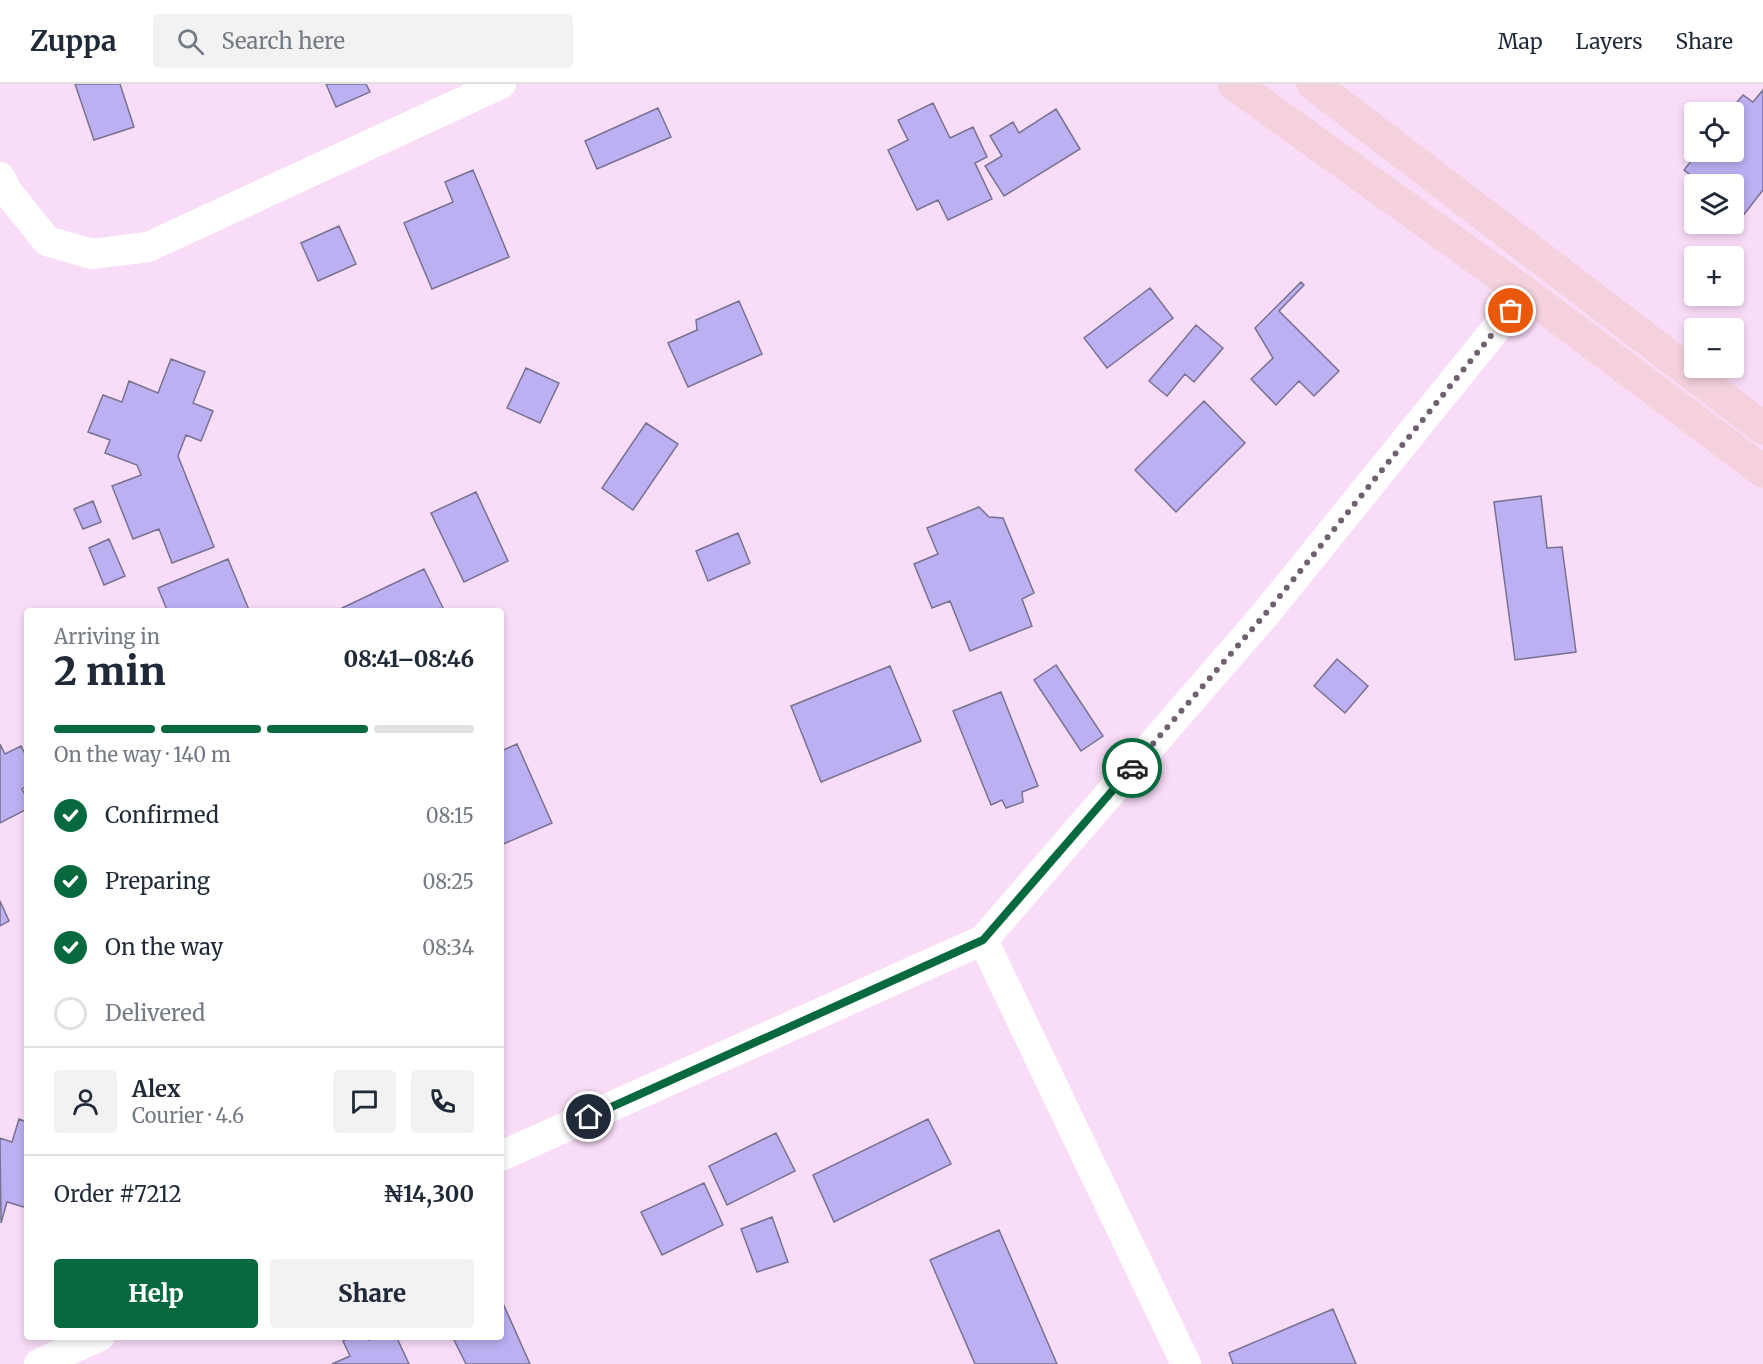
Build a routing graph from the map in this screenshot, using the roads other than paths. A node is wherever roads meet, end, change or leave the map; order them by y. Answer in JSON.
{"nodes":[{"id":1,"x":501,"y":84,"type":"edge"},
{"id":2,"x":1234,"y":84,"type":"edge"},
{"id":3,"x":1313,"y":84,"type":"edge"},
{"id":4,"x":0,"y":177,"type":"edge"},
{"id":5,"x":1525,"y":293,"type":"junction"},
{"id":6,"x":1763,"y":428,"type":"edge"},
{"id":7,"x":1763,"y":471,"type":"edge"},
{"id":8,"x":983,"y":940,"type":"junction"},
{"id":9,"x":504,"y":1155,"type":"edge"},
{"id":10,"x":91,"y":1340,"type":"edge"},
{"id":11,"x":39,"y":1364,"type":"edge"},
{"id":12,"x":1186,"y":1364,"type":"edge"}],
"edges":[{"from":1,"to":4,"type":"street"},
{"from":2,"to":5,"type":"main road"},
{"from":3,"to":6,"type":"main road"},
{"from":5,"to":7,"type":"main road"},
{"from":5,"to":8,"type":"street"},
{"from":8,"to":9,"type":"street"},
{"from":8,"to":12,"type":"street"},
{"from":10,"to":11,"type":"street"}]}
